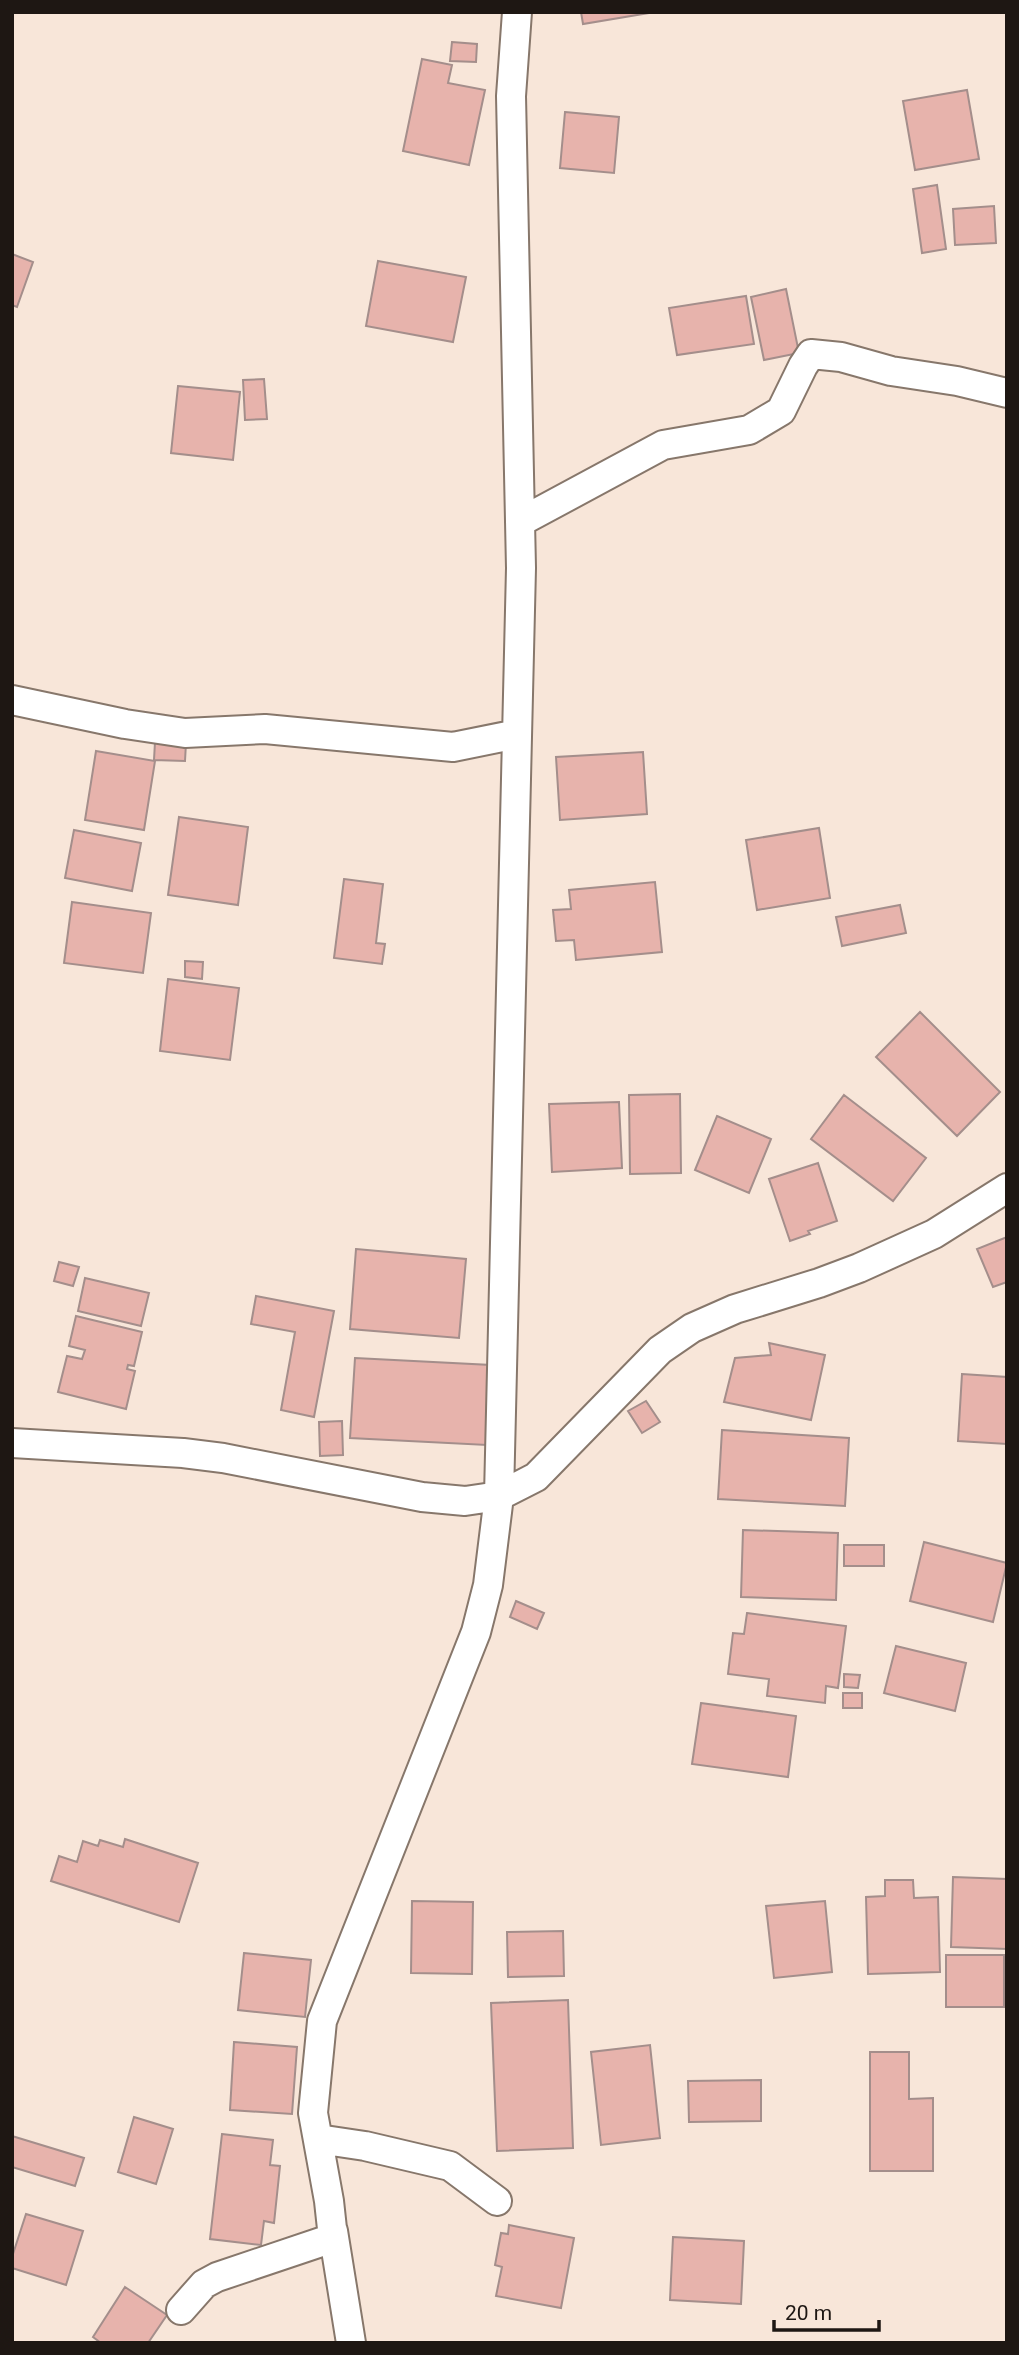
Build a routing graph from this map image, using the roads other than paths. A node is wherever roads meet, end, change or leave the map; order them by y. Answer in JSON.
{"nodes":[{"id":1,"x":517,"y":12,"type":"edge"},
{"id":2,"x":1007,"y":393,"type":"edge"},
{"id":3,"x":520,"y":522,"type":"junction"},
{"id":4,"x":12,"y":699,"type":"edge"},
{"id":5,"x":517,"y":734,"type":"junction"},
{"id":6,"x":1007,"y":1188,"type":"edge"},
{"id":7,"x":12,"y":1443,"type":"edge"},
{"id":8,"x":499,"y":1496,"type":"junction"},
{"id":9,"x":318,"y":2139,"type":"junction"},
{"id":10,"x":497,"y":2201,"type":"dead end"},
{"id":11,"x":333,"y":2231,"type":"junction"},
{"id":12,"x":181,"y":2310,"type":"dead end"},
{"id":13,"x":351,"y":2343,"type":"edge"}],
"edges":[{"from":1,"to":3,"type":"street"},
{"from":2,"to":3,"type":"street"},
{"from":3,"to":5,"type":"street"},
{"from":4,"to":5,"type":"street"},
{"from":5,"to":8,"type":"street"},
{"from":6,"to":8,"type":"street"},
{"from":7,"to":8,"type":"street"},
{"from":8,"to":9,"type":"street"},
{"from":9,"to":10,"type":"street"},
{"from":9,"to":11,"type":"street"},
{"from":11,"to":12,"type":"street"},
{"from":11,"to":13,"type":"street"}]}
